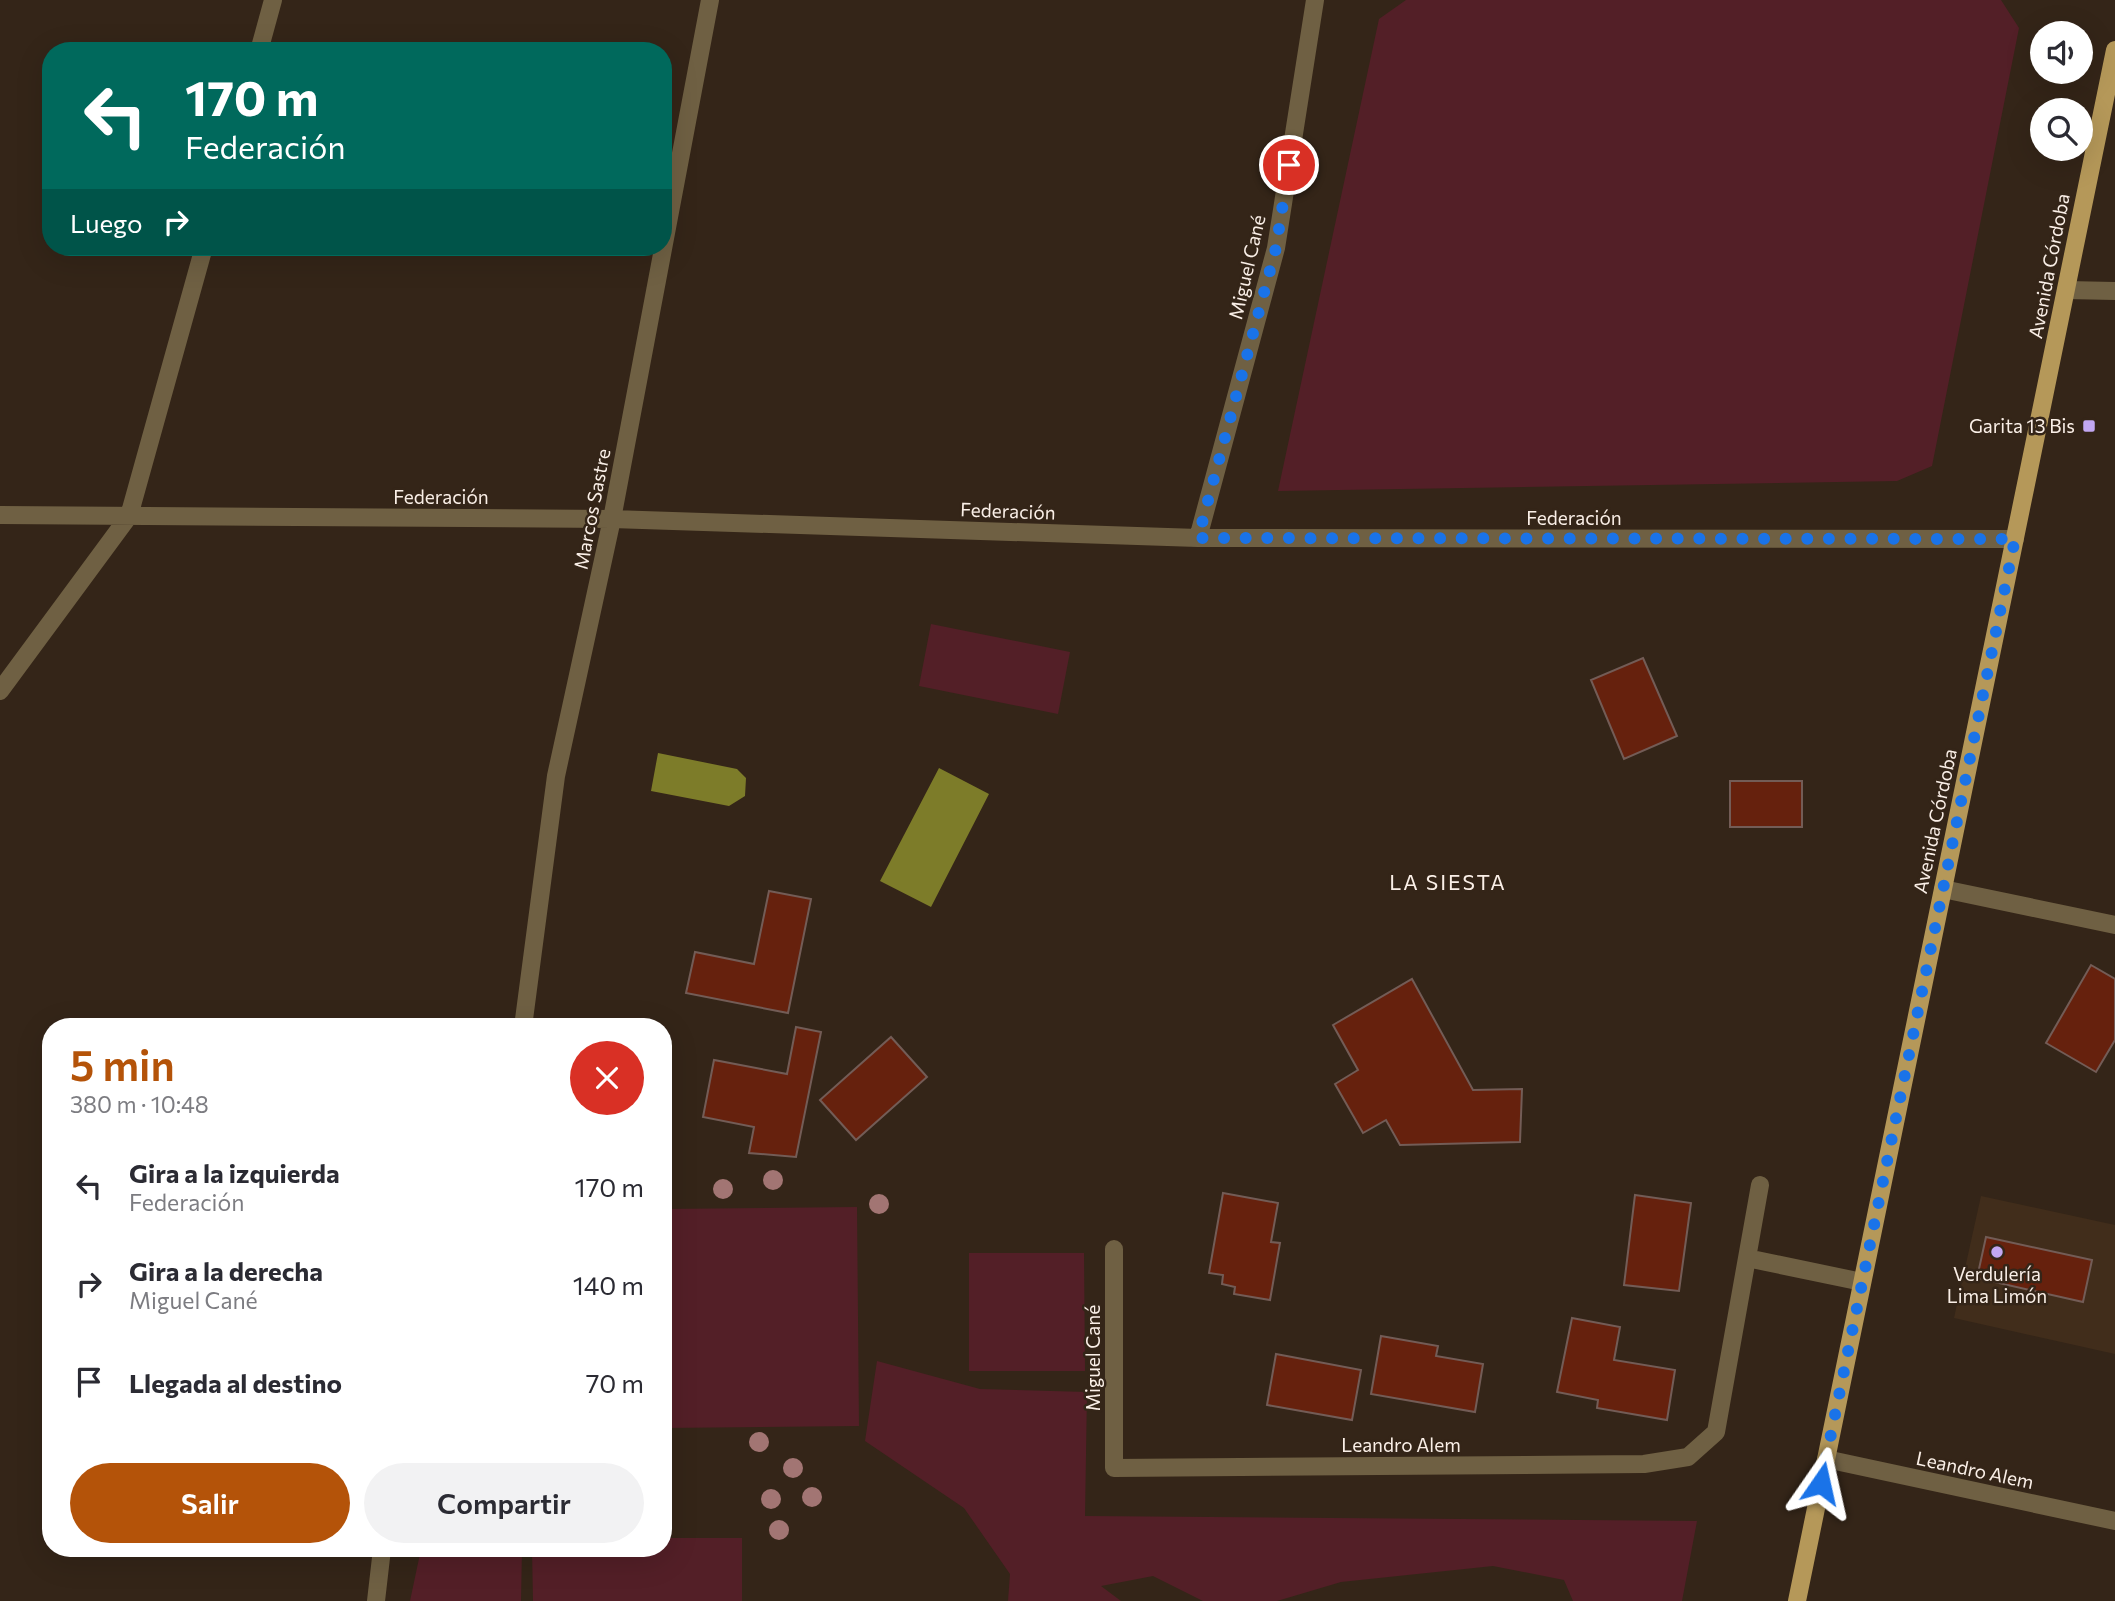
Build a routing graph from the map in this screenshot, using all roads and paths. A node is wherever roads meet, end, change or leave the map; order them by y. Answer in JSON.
{"nodes":[{"id":1,"x":273,"y":0,"type":"edge"},
{"id":2,"x":710,"y":0,"type":"edge"},
{"id":3,"x":1315,"y":0,"type":"edge"},
{"id":4,"x":261,"y":42,"type":"edge"},
{"id":5,"x":2115,"y":50,"type":"edge"},
{"id":6,"x":672,"y":201,"type":"edge"},
{"id":7,"x":202,"y":256,"type":"edge"},
{"id":8,"x":662,"y":256,"type":"edge"},
{"id":9,"x":2066,"y":290,"type":"junction"},
{"id":10,"x":2115,"y":291,"type":"edge"},
{"id":11,"x":0,"y":515,"type":"edge"},
{"id":12,"x":130,"y":516,"type":"junction"},
{"id":13,"x":612,"y":519,"type":"junction"},
{"id":14,"x":1198,"y":538,"type":"junction"},
{"id":15,"x":2015,"y":539,"type":"junction"},
{"id":16,"x":0,"y":691,"type":"edge"},
{"id":17,"x":1943,"y":889,"type":"junction"},
{"id":18,"x":2115,"y":925,"type":"edge"},
{"id":19,"x":524,"y":1018,"type":"edge"},
{"id":20,"x":1760,"y":1185,"type":"dead end"},
{"id":21,"x":1114,"y":1249,"type":"dead end"},
{"id":22,"x":1747,"y":1258,"type":"junction"},
{"id":23,"x":1863,"y":1282,"type":"junction"},
{"id":24,"x":1826,"y":1459,"type":"junction"},
{"id":25,"x":1114,"y":1468,"type":"joint"},
{"id":26,"x":2115,"y":1521,"type":"edge"},
{"id":27,"x":381,"y":1557,"type":"edge"},
{"id":28,"x":376,"y":1601,"type":"edge"},
{"id":29,"x":1797,"y":1601,"type":"edge"}],
"edges":[{"from":1,"to":4,"type":"street"},
{"from":2,"to":6,"type":"street","name":"Marcos Sastre"},
{"from":3,"to":14,"type":"street","name":"Miguel Cané"},
{"from":5,"to":9,"type":"main road","name":"Avenida Córdoba"},
{"from":7,"to":12,"type":"street"},
{"from":8,"to":13,"type":"street","name":"Marcos Sastre"},
{"from":9,"to":10,"type":"street"},
{"from":9,"to":15,"type":"main road","name":"Avenida Córdoba"},
{"from":11,"to":12,"type":"street","name":"Federación"},
{"from":12,"to":13,"type":"street","name":"Federación"},
{"from":12,"to":16,"type":"street"},
{"from":13,"to":14,"type":"street","name":"Federación"},
{"from":13,"to":19,"type":"street","name":"Marcos Sastre"},
{"from":14,"to":15,"type":"street","name":"Federación"},
{"from":15,"to":17,"type":"main road","name":"Avenida Córdoba"},
{"from":17,"to":18,"type":"street"},
{"from":17,"to":23,"type":"main road","name":"Avenida Córdoba"},
{"from":20,"to":22,"type":"street"},
{"from":21,"to":25,"type":"street","name":"Miguel Cané"},
{"from":22,"to":23,"type":"street"},
{"from":22,"to":25,"type":"street","name":"Leandro Alem"},
{"from":23,"to":24,"type":"main road","name":"Avenida Córdoba"},
{"from":24,"to":26,"type":"street","name":"Leandro Alem"},
{"from":24,"to":29,"type":"main road","name":"Avenida Córdoba"},
{"from":27,"to":28,"type":"street"}]}
